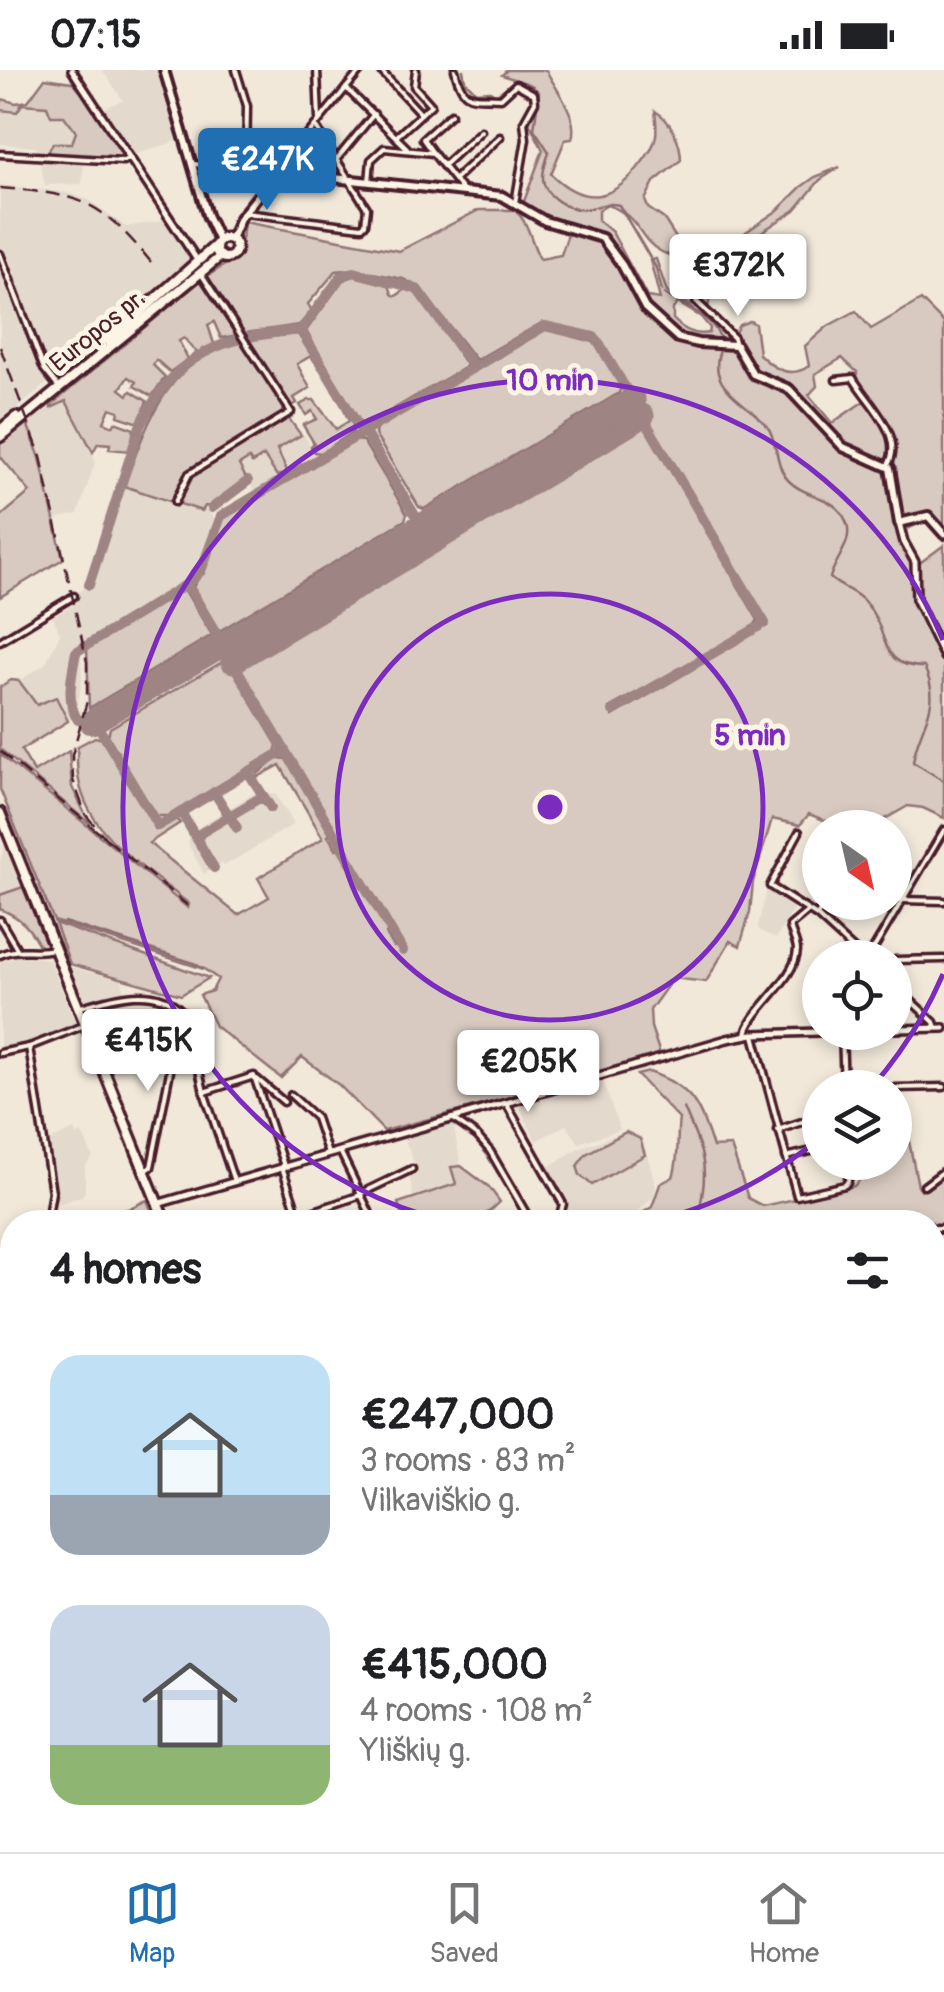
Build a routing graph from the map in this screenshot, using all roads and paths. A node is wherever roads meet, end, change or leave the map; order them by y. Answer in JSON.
{"nodes":[{"id":1,"x":72,"y":70,"type":"edge"},
{"id":2,"x":164,"y":70,"type":"edge"},
{"id":3,"x":236,"y":70,"type":"edge"},
{"id":4,"x":317,"y":70,"type":"edge"},
{"id":5,"x":361,"y":70,"type":"edge"},
{"id":6,"x":380,"y":70,"type":"edge"},
{"id":7,"x":416,"y":70,"type":"edge"},
{"id":8,"x":455,"y":70,"type":"edge"},
{"id":9,"x":346,"y":88,"type":"junction"},
{"id":10,"x":374,"y":114,"type":"junction"},
{"id":11,"x":421,"y":114,"type":"junction"},
{"id":12,"x":451,"y":114,"type":"dead end"},
{"id":13,"x":320,"y":120,"type":"junction"},
{"id":14,"x":315,"y":126,"type":"junction"},
{"id":15,"x":481,"y":130,"type":"dead end"},
{"id":16,"x":397,"y":136,"type":"junction"},
{"id":17,"x":500,"y":138,"type":"dead end"},
{"id":18,"x":409,"y":150,"type":"junction"},
{"id":19,"x":432,"y":153,"type":"junction"},
{"id":20,"x":0,"y":154,"type":"edge"},
{"id":21,"x":130,"y":158,"type":"junction"},
{"id":22,"x":336,"y":160,"type":"junction"},
{"id":23,"x":193,"y":164,"type":"junction"},
{"id":24,"x":444,"y":165,"type":"junction"},
{"id":25,"x":246,"y":167,"type":"junction"},
{"id":26,"x":277,"y":172,"type":"junction"},
{"id":27,"x":455,"y":178,"type":"junction"},
{"id":28,"x":350,"y":180,"type":"junction"},
{"id":29,"x":369,"y":182,"type":"junction"},
{"id":30,"x":463,"y":191,"type":"junction"},
{"id":31,"x":516,"y":202,"type":"junction"},
{"id":32,"x":244,"y":212,"type":"junction"},
{"id":33,"x":230,"y":239,"type":"junction"},
{"id":34,"x":218,"y":243,"type":"junction"},
{"id":35,"x":0,"y":254,"type":"edge"},
{"id":36,"x":222,"y":256,"type":"junction"},
{"id":37,"x":200,"y":267,"type":"junction"},
{"id":38,"x":709,"y":282,"type":"dead end"},
{"id":39,"x":736,"y":346,"type":"junction"},
{"id":40,"x":836,"y":380,"type":"dead end"},
{"id":41,"x":56,"y":384,"type":"junction"},
{"id":42,"x":0,"y":434,"type":"edge"},
{"id":43,"x":888,"y":466,"type":"junction"},
{"id":44,"x":175,"y":502,"type":"dead end"},
{"id":45,"x":900,"y":523,"type":"junction"},
{"id":46,"x":944,"y":534,"type":"edge"},
{"id":47,"x":74,"y":596,"type":"dead end"},
{"id":48,"x":0,"y":641,"type":"edge"},
{"id":49,"x":944,"y":656,"type":"edge"},
{"id":50,"x":0,"y":813,"type":"edge"},
{"id":51,"x":944,"y":830,"type":"edge"},
{"id":52,"x":799,"y":832,"type":"dead end"},
{"id":53,"x":912,"y":882,"type":"edge"},
{"id":54,"x":912,"y":900,"type":"edge"},
{"id":55,"x":944,"y":901,"type":"edge"},
{"id":56,"x":802,"y":907,"type":"edge"},
{"id":57,"x":802,"y":916,"type":"edge"},
{"id":58,"x":0,"y":920,"type":"edge"},
{"id":59,"x":822,"y":920,"type":"edge"},
{"id":60,"x":845,"y":940,"type":"edge"},
{"id":61,"x":54,"y":948,"type":"junction"},
{"id":62,"x":18,"y":949,"type":"junction"},
{"id":63,"x":0,"y":955,"type":"edge"},
{"id":64,"x":944,"y":958,"type":"edge"},
{"id":65,"x":912,"y":959,"type":"edge"},
{"id":66,"x":912,"y":1002,"type":"edge"},
{"id":67,"x":78,"y":1009,"type":"junction"},
{"id":68,"x":85,"y":1025,"type":"junction"},
{"id":69,"x":936,"y":1028,"type":"junction"},
{"id":70,"x":944,"y":1028,"type":"edge"},
{"id":71,"x":912,"y":1029,"type":"edge"},
{"id":72,"x":177,"y":1033,"type":"junction"},
{"id":73,"x":802,"y":1033,"type":"edge"},
{"id":74,"x":750,"y":1034,"type":"junction"},
{"id":75,"x":29,"y":1047,"type":"junction"},
{"id":76,"x":0,"y":1054,"type":"edge"},
{"id":77,"x":254,"y":1076,"type":"junction"},
{"id":78,"x":944,"y":1087,"type":"edge"},
{"id":79,"x":912,"y":1088,"type":"edge"},
{"id":80,"x":204,"y":1092,"type":"junction"},
{"id":81,"x":291,"y":1095,"type":"dead end"},
{"id":82,"x":284,"y":1102,"type":"dead end"},
{"id":83,"x":506,"y":1103,"type":"junction"},
{"id":84,"x":452,"y":1118,"type":"junction"},
{"id":85,"x":802,"y":1122,"type":"edge"},
{"id":86,"x":778,"y":1130,"type":"junction"},
{"id":87,"x":340,"y":1151,"type":"junction"},
{"id":88,"x":802,"y":1153,"type":"edge"},
{"id":89,"x":328,"y":1154,"type":"junction"},
{"id":90,"x":786,"y":1157,"type":"junction"},
{"id":91,"x":283,"y":1167,"type":"junction"},
{"id":92,"x":412,"y":1170,"type":"dead end"},
{"id":93,"x":944,"y":1171,"type":"edge"},
{"id":94,"x":144,"y":1172,"type":"junction"},
{"id":95,"x":848,"y":1180,"type":"edge"},
{"id":96,"x":234,"y":1181,"type":"junction"},
{"id":97,"x":924,"y":1186,"type":"dead end"},
{"id":98,"x":361,"y":1195,"type":"junction"},
{"id":99,"x":156,"y":1204,"type":"junction"},
{"id":100,"x":50,"y":1210,"type":"edge"},
{"id":101,"x":159,"y":1210,"type":"edge"},
{"id":102,"x":300,"y":1210,"type":"edge"},
{"id":103,"x":325,"y":1210,"type":"edge"},
{"id":104,"x":368,"y":1210,"type":"edge"},
{"id":105,"x":524,"y":1210,"type":"edge"},
{"id":106,"x":561,"y":1210,"type":"edge"}],
"edges":[{"from":1,"to":21,"type":"street"},
{"from":2,"to":23,"type":"main road"},
{"from":3,"to":25,"type":"street"},
{"from":4,"to":13,"type":"street"},
{"from":5,"to":9,"type":"street"},
{"from":6,"to":11,"type":"street"},
{"from":7,"to":11,"type":"street"},
{"from":8,"to":31,"type":"street"},
{"from":9,"to":10,"type":"street"},
{"from":9,"to":13,"type":"street"},
{"from":10,"to":16,"type":"street"},
{"from":10,"to":22,"type":"street"},
{"from":11,"to":16,"type":"street"},
{"from":12,"to":19,"type":"street"},
{"from":13,"to":14,"type":"street"},
{"from":14,"to":22,"type":"street"},
{"from":14,"to":26,"type":"street"},
{"from":15,"to":24,"type":"street"},
{"from":16,"to":18,"type":"street"},
{"from":17,"to":27,"type":"street"},
{"from":18,"to":19,"type":"street"},
{"from":18,"to":29,"type":"street"},
{"from":19,"to":24,"type":"street"},
{"from":20,"to":21,"type":"street"},
{"from":21,"to":37,"type":"street"},
{"from":22,"to":28,"type":"street"},
{"from":23,"to":25,"type":"street"},
{"from":23,"to":34,"type":"main road"},
{"from":24,"to":27,"type":"street"},
{"from":25,"to":26,"type":"street"},
{"from":26,"to":28,"type":"main road"},
{"from":26,"to":32,"type":"main road"},
{"from":27,"to":30,"type":"street"},
{"from":28,"to":29,"type":"main road"},
{"from":28,"to":32,"type":"street"},
{"from":29,"to":30,"type":"main road"},
{"from":30,"to":31,"type":"main road"},
{"from":31,"to":39,"type":"main road"},
{"from":32,"to":33,"type":"main road"},
{"from":33,"to":34,"type":"main road"},
{"from":33,"to":36,"type":"main road","name":"Europos pr."},
{"from":34,"to":36,"type":"main road"},
{"from":34,"to":37,"type":"main road","name":"Europos pr."},
{"from":35,"to":41,"type":"street"},
{"from":36,"to":37,"type":"main road","name":"Europos pr."},
{"from":37,"to":41,"type":"main road","name":"Europos pr."},
{"from":37,"to":42,"type":"main road","name":"Europos pr."},
{"from":37,"to":44,"type":"street"},
{"from":38,"to":39,"type":"street"},
{"from":39,"to":43,"type":"main road"},
{"from":40,"to":43,"type":"street"},
{"from":41,"to":42,"type":"main road","name":"Europos pr."},
{"from":43,"to":45,"type":"main road"},
{"from":45,"to":46,"type":"main road"},
{"from":45,"to":49,"type":"street"},
{"from":47,"to":48,"type":"street"},
{"from":50,"to":61,"type":"main road"},
{"from":51,"to":53,"type":"street"},
{"from":52,"to":56,"type":"street"},
{"from":54,"to":55,"type":"street"},
{"from":57,"to":74,"type":"street"},
{"from":58,"to":62,"type":"street"},
{"from":59,"to":60,"type":"street"},
{"from":61,"to":62,"type":"street"},
{"from":61,"to":67,"type":"main road"},
{"from":62,"to":63,"type":"street"},
{"from":64,"to":65,"type":"street"},
{"from":66,"to":69,"type":"street"},
{"from":67,"to":68,"type":"main road"},
{"from":67,"to":72,"type":"street"},
{"from":68,"to":75,"type":"street"},
{"from":68,"to":94,"type":"main road"},
{"from":69,"to":70,"type":"street"},
{"from":69,"to":71,"type":"street"},
{"from":72,"to":80,"type":"street"},
{"from":72,"to":94,"type":"street"},
{"from":73,"to":74,"type":"street"},
{"from":74,"to":83,"type":"street"},
{"from":74,"to":86,"type":"street"},
{"from":75,"to":76,"type":"street"},
{"from":75,"to":100,"type":"street"},
{"from":77,"to":80,"type":"street"},
{"from":77,"to":82,"type":"street"},
{"from":77,"to":91,"type":"street"},
{"from":78,"to":79,"type":"street"},
{"from":80,"to":96,"type":"street"},
{"from":81,"to":89,"type":"street"},
{"from":83,"to":84,"type":"street"},
{"from":83,"to":106,"type":"street"},
{"from":84,"to":87,"type":"street"},
{"from":84,"to":105,"type":"street"},
{"from":85,"to":86,"type":"street"},
{"from":86,"to":90,"type":"street"},
{"from":87,"to":89,"type":"street"},
{"from":87,"to":98,"type":"street"},
{"from":88,"to":90,"type":"street"},
{"from":89,"to":91,"type":"street"},
{"from":90,"to":95,"type":"street"},
{"from":91,"to":96,"type":"street"},
{"from":91,"to":102,"type":"street"},
{"from":92,"to":98,"type":"street"},
{"from":93,"to":97,"type":"street"},
{"from":94,"to":99,"type":"main road"},
{"from":96,"to":99,"type":"street"},
{"from":98,"to":103,"type":"street"},
{"from":98,"to":104,"type":"street"},
{"from":99,"to":101,"type":"main road"}]}
